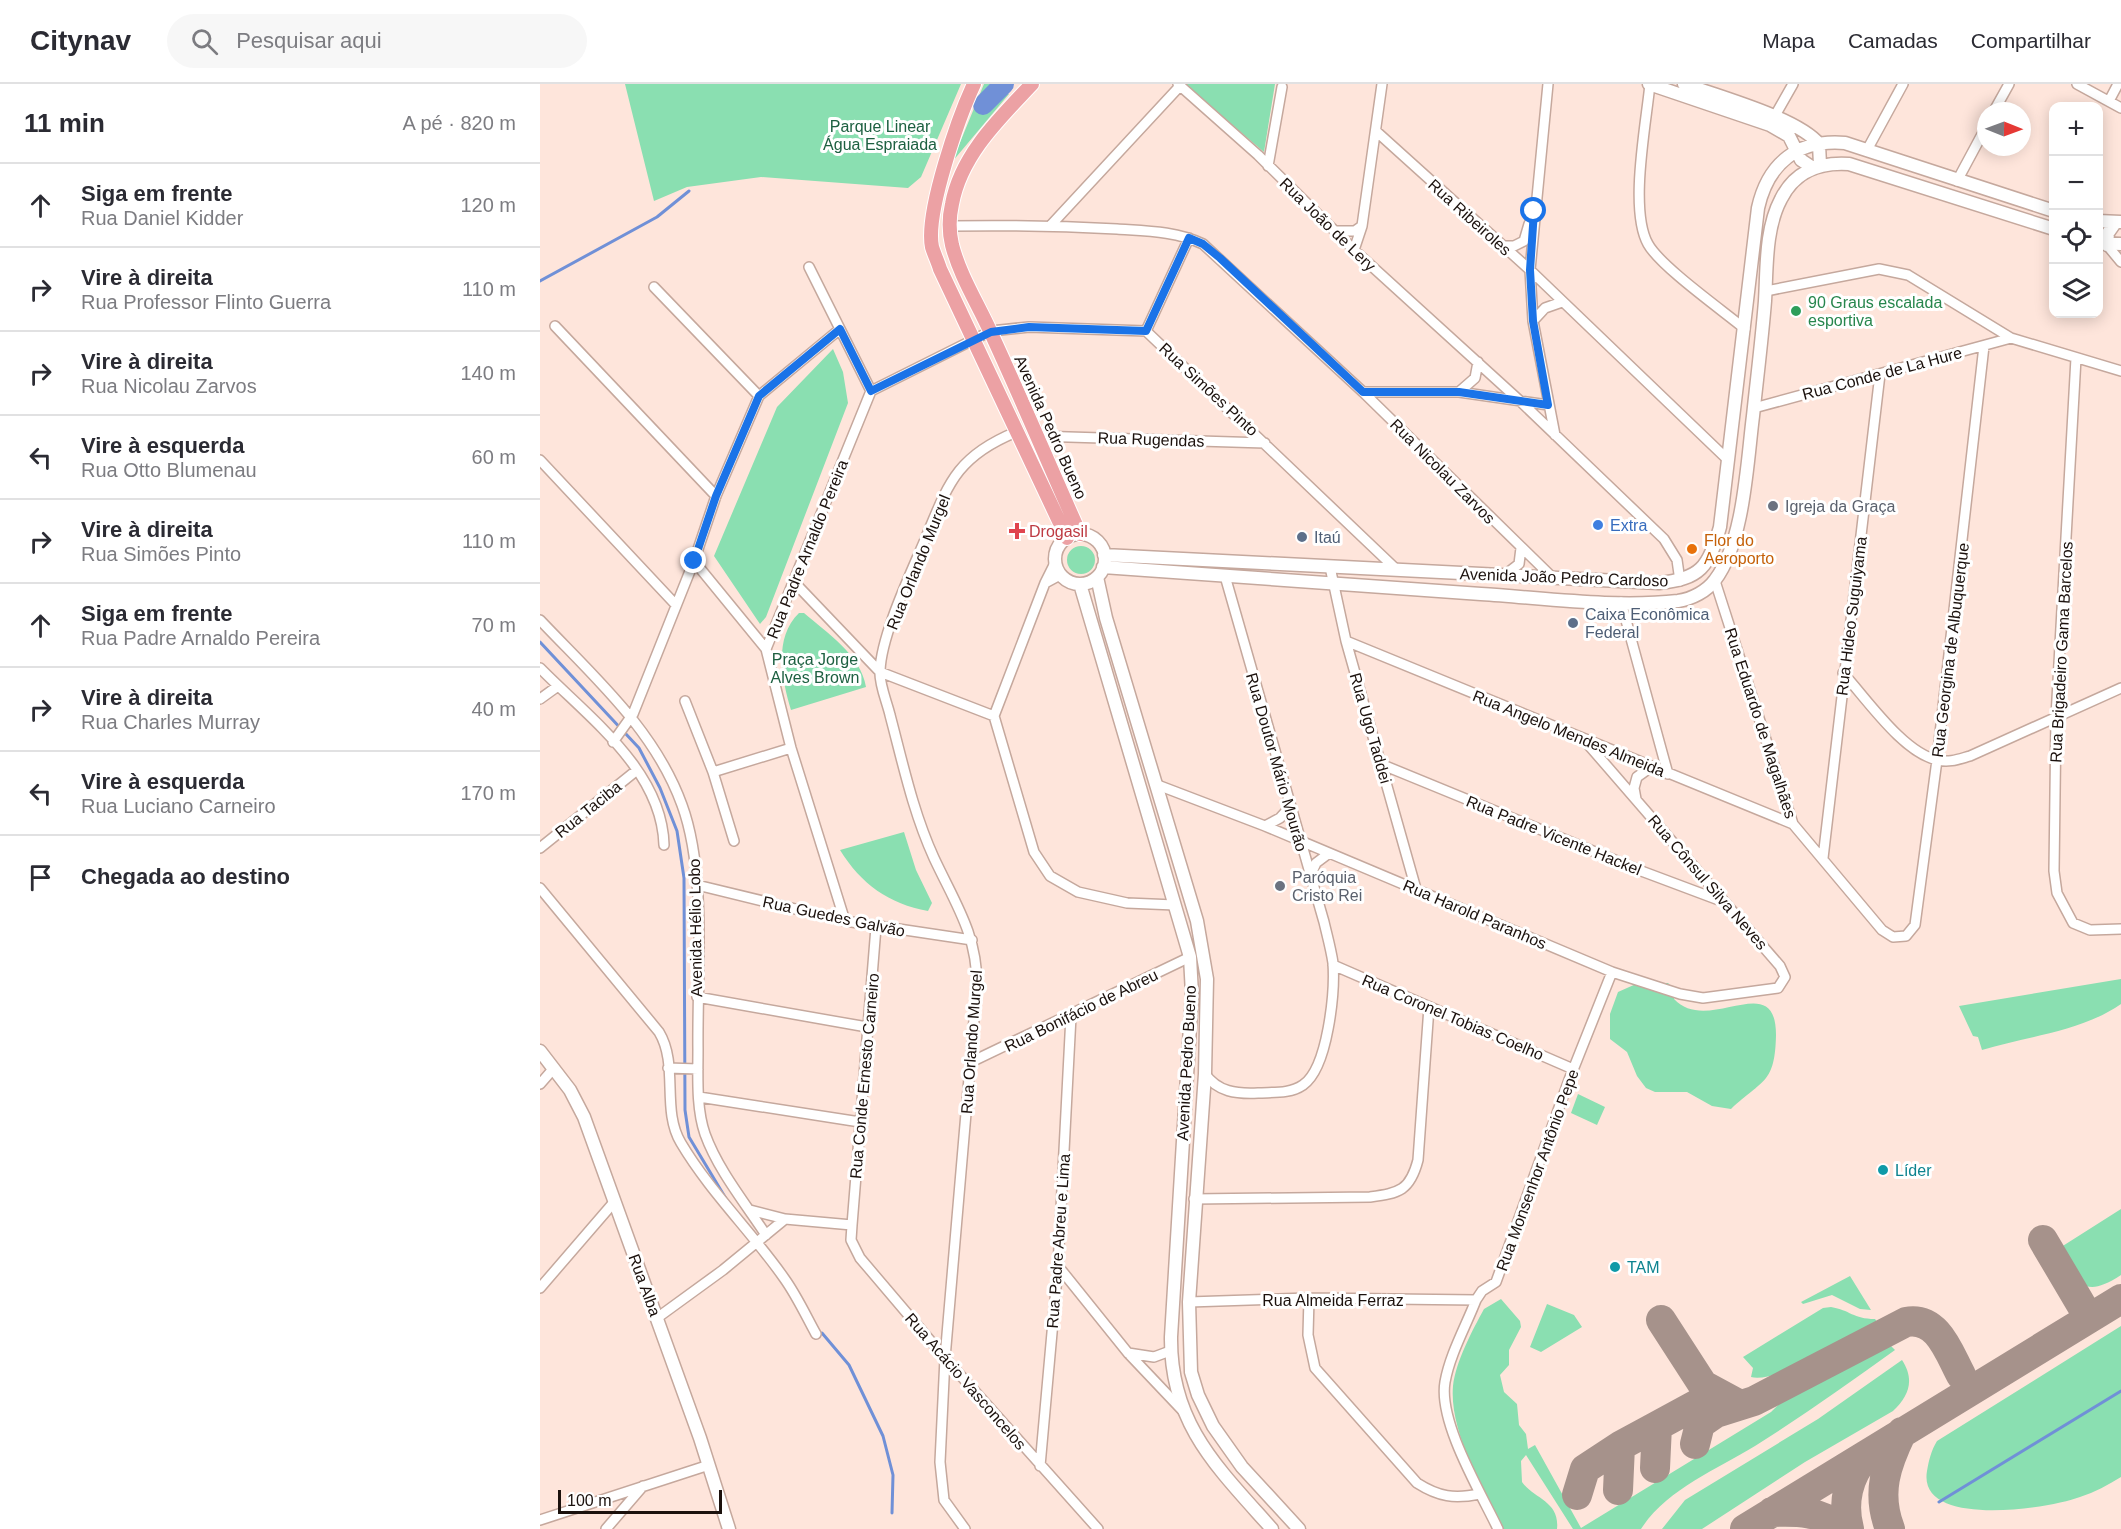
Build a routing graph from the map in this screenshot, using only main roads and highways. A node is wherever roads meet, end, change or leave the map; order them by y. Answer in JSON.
{"nodes":[{"id":1,"x":974,"y":84,"type":"edge"},
{"id":2,"x":1032,"y":84,"type":"edge"},
{"id":3,"x":1649,"y":84,"type":"edge"},
{"id":4,"x":1684,"y":84,"type":"edge"},
{"id":5,"x":1772,"y":121,"type":"junction"},
{"id":6,"x":1819,"y":144,"type":"junction"},
{"id":7,"x":1796,"y":153,"type":"junction"},
{"id":8,"x":1817,"y":166,"type":"junction"},
{"id":9,"x":2051,"y":210,"type":"edge"},
{"id":10,"x":2103,"y":221,"type":"edge"},
{"id":11,"x":2118,"y":222,"type":"edge"},
{"id":12,"x":2049,"y":227,"type":"edge"},
{"id":13,"x":2103,"y":244,"type":"edge"},
{"id":14,"x":2121,"y":244,"type":"edge"},
{"id":15,"x":1073,"y":536,"type":"junction"},
{"id":16,"x":1101,"y":566,"type":"junction"},
{"id":17,"x":1080,"y":584,"type":"junction"},
{"id":18,"x":540,"y":1052,"type":"edge"},
{"id":19,"x":729,"y":1529,"type":"edge"},
{"id":20,"x":1272,"y":1529,"type":"edge"},
{"id":21,"x":1299,"y":1529,"type":"edge"}],
"edges":[{"from":1,"to":15,"type":"main road","name":"Avenida Pedro Bueno"},
{"from":2,"to":15,"type":"main road","name":"Avenida Pedro Bueno"},
{"from":3,"to":5,"type":"main road"},
{"from":4,"to":5,"type":"main road"},
{"from":5,"to":6,"type":"main road"},
{"from":5,"to":7,"type":"main road"},
{"from":6,"to":7,"type":"main road","name":"Avenida João Pedro Cardoso"},
{"from":6,"to":8,"type":"main road"},
{"from":6,"to":9,"type":"main road"},
{"from":7,"to":8,"type":"main road"},
{"from":7,"to":16,"type":"main road","name":"Avenida João Pedro Cardoso"},
{"from":8,"to":12,"type":"main road"},
{"from":8,"to":16,"type":"main road","name":"Avenida João Pedro Cardoso"},
{"from":10,"to":11,"type":"main road"},
{"from":11,"to":13,"type":"main road"},
{"from":13,"to":14,"type":"main road"},
{"from":15,"to":16,"type":"main road"},
{"from":15,"to":17,"type":"main road"},
{"from":16,"to":17,"type":"main road"},
{"from":16,"to":21,"type":"main road","name":"Avenida Pedro Bueno"},
{"from":17,"to":20,"type":"main road","name":"Avenida Pedro Bueno"},
{"from":18,"to":19,"type":"main road","name":"Rua Alba"}]}
